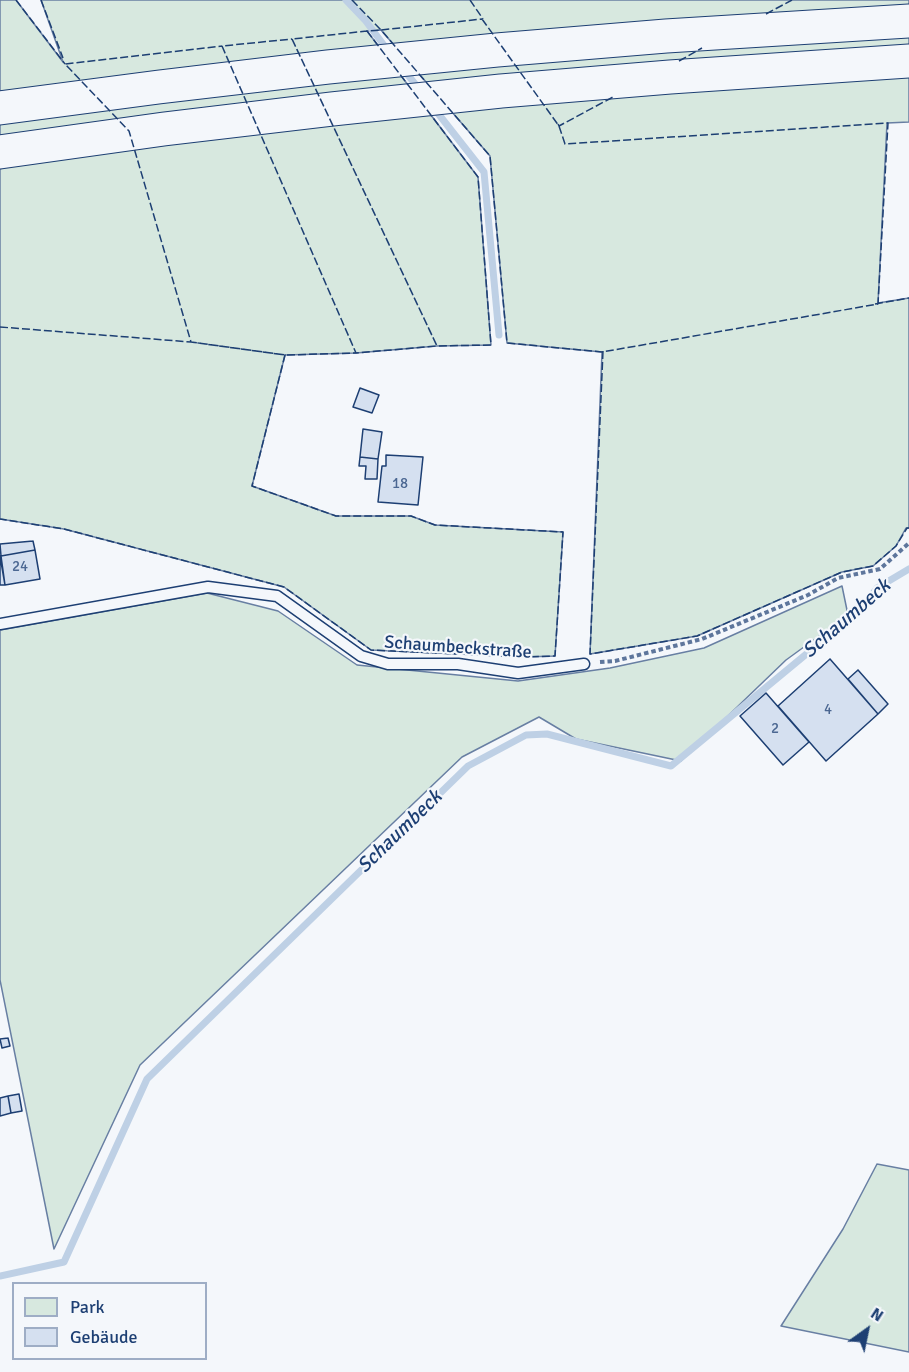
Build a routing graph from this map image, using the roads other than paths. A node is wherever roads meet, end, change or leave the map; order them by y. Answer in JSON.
{"nodes":[{"id":1,"x":909,"y":21,"type":"edge"},
{"id":2,"x":909,"y":61,"type":"edge"},
{"id":3,"x":0,"y":108,"type":"edge"},
{"id":4,"x":0,"y":152,"type":"edge"},
{"id":5,"x":0,"y":624,"type":"edge"},
{"id":6,"x":584,"y":664,"type":"road end"}],
"edges":[{"from":1,"to":3,"type":"highway"},
{"from":2,"to":4,"type":"highway"},
{"from":5,"to":6,"type":"lane","name":"Schaumbeckstraße"}]}
